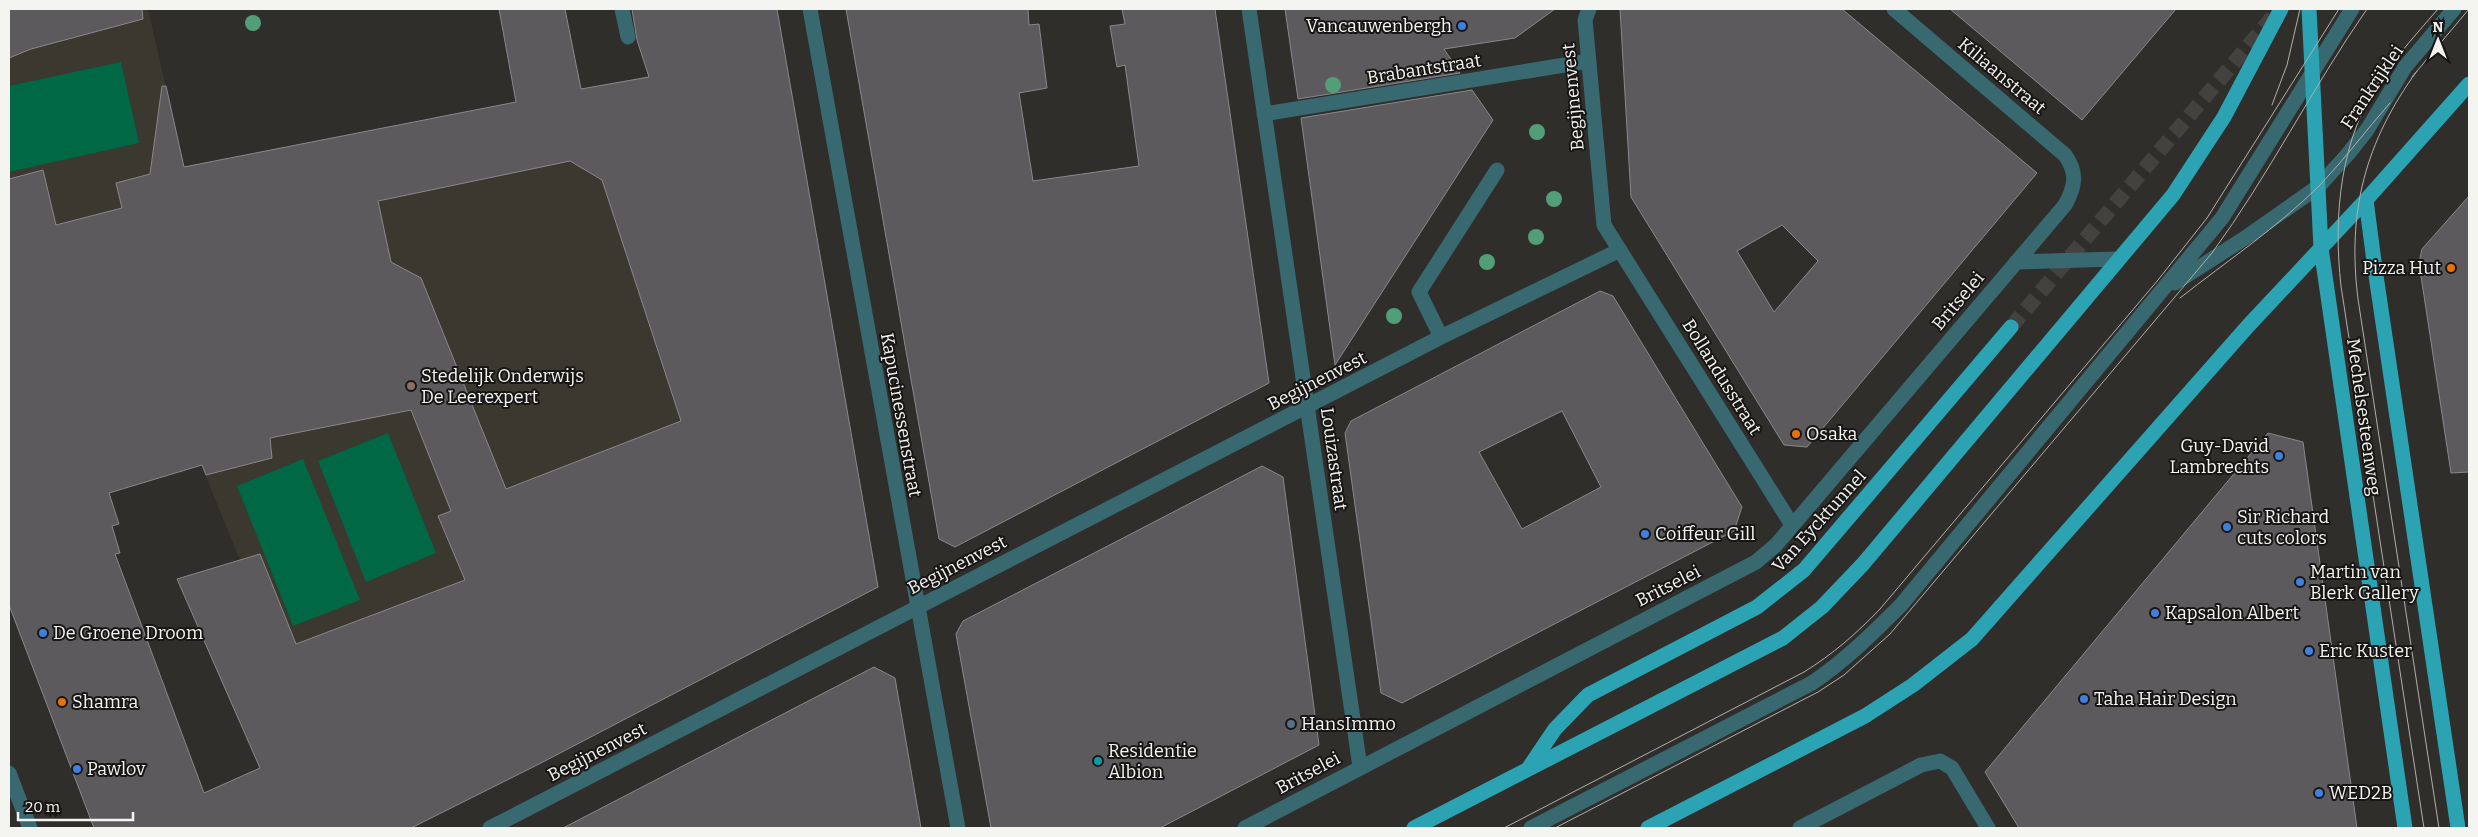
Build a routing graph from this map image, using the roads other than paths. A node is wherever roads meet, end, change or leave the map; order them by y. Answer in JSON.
{"nodes":[{"id":1,"x":622,"y":9,"type":"edge"},
{"id":2,"x":810,"y":9,"type":"edge"},
{"id":3,"x":1249,"y":9,"type":"edge"},
{"id":4,"x":1590,"y":9,"type":"edge"},
{"id":5,"x":1894,"y":9,"type":"edge"},
{"id":6,"x":2281,"y":9,"type":"edge"},
{"id":7,"x":2309,"y":9,"type":"edge"},
{"id":8,"x":2352,"y":9,"type":"edge"},
{"id":9,"x":2454,"y":9,"type":"edge"},
{"id":10,"x":628,"y":37,"type":"dead end"},
{"id":11,"x":1589,"y":61,"type":"junction"},
{"id":12,"x":2312,"y":75,"type":"junction"},
{"id":13,"x":2469,"y":84,"type":"edge"},
{"id":14,"x":1264,"y":114,"type":"junction"},
{"id":15,"x":1497,"y":170,"type":"dead end"},
{"id":16,"x":2075,"y":179,"type":"joint"},
{"id":17,"x":2319,"y":186,"type":"junction"},
{"id":18,"x":2366,"y":200,"type":"junction"},
{"id":19,"x":2321,"y":248,"type":"junction"},
{"id":20,"x":1620,"y":250,"type":"junction"},
{"id":21,"x":2117,"y":259,"type":"junction"},
{"id":22,"x":2016,"y":262,"type":"junction"},
{"id":23,"x":2165,"y":289,"type":"junction"},
{"id":24,"x":2011,"y":327,"type":"tunnel mouth"},
{"id":25,"x":1441,"y":337,"type":"junction"},
{"id":26,"x":1307,"y":408,"type":"junction"},
{"id":27,"x":1792,"y":525,"type":"junction"},
{"id":28,"x":916,"y":607,"type":"junction"},
{"id":29,"x":1360,"y":767,"type":"junction"},
{"id":30,"x":1527,"y":770,"type":"junction"},
{"id":31,"x":9,"y":773,"type":"edge"},
{"id":32,"x":30,"y":828,"type":"edge"},
{"id":33,"x":490,"y":828,"type":"edge"},
{"id":34,"x":958,"y":828,"type":"edge"},
{"id":35,"x":1245,"y":828,"type":"edge"},
{"id":36,"x":1414,"y":828,"type":"edge"},
{"id":37,"x":1530,"y":828,"type":"edge"},
{"id":38,"x":1648,"y":828,"type":"edge"},
{"id":39,"x":1800,"y":828,"type":"edge"},
{"id":40,"x":1988,"y":828,"type":"edge"},
{"id":41,"x":2405,"y":828,"type":"edge"},
{"id":42,"x":2458,"y":828,"type":"edge"}],
"edges":[{"from":1,"to":10,"type":"street"},
{"from":2,"to":28,"type":"street","name":"Kapucinessenstraat"},
{"from":3,"to":14,"type":"street","name":"Louizastraat"},
{"from":4,"to":11,"type":"street","name":"Begijnenvest"},
{"from":5,"to":16,"type":"street","name":"Kiliaanstraat"},
{"from":6,"to":21,"type":"main road"},
{"from":7,"to":12,"type":"main road","name":"Mechelsesteenweg"},
{"from":8,"to":12,"type":"street"},
{"from":9,"to":17,"type":"street","name":"Frankrijklei"},
{"from":11,"to":14,"type":"street","name":"Brabantstraat"},
{"from":11,"to":20,"type":"street","name":"Begijnenvest"},
{"from":12,"to":17,"type":"main road","name":"Mechelsesteenweg"},
{"from":12,"to":23,"type":"street"},
{"from":13,"to":18,"type":"main road"},
{"from":14,"to":26,"type":"street","name":"Louizastraat"},
{"from":15,"to":25,"type":"street"},
{"from":16,"to":22,"type":"street","name":"Britselei"},
{"from":17,"to":19,"type":"main road","name":"Mechelsesteenweg"},
{"from":17,"to":23,"type":"street"},
{"from":18,"to":19,"type":"main road"},
{"from":18,"to":42,"type":"main road","name":"Mechelsesteenweg"},
{"from":19,"to":38,"type":"main road"},
{"from":19,"to":41,"type":"main road","name":"Mechelsesteenweg"},
{"from":20,"to":25,"type":"street","name":"Begijnenvest"},
{"from":20,"to":27,"type":"street","name":"Bollandusstraat"},
{"from":21,"to":22,"type":"street"},
{"from":21,"to":30,"type":"main road"},
{"from":22,"to":27,"type":"street","name":"Britselei"},
{"from":23,"to":37,"type":"street"},
{"from":24,"to":30,"type":"main road","name":"Van Eycktunnel"},
{"from":25,"to":26,"type":"street","name":"Begijnenvest"},
{"from":26,"to":28,"type":"street","name":"Begijnenvest"},
{"from":26,"to":29,"type":"street","name":"Louizastraat"},
{"from":27,"to":29,"type":"street","name":"Britselei"},
{"from":28,"to":33,"type":"street","name":"Begijnenvest"},
{"from":28,"to":34,"type":"street","name":"Kapucinessenstraat"},
{"from":29,"to":35,"type":"street","name":"Britselei"},
{"from":30,"to":36,"type":"main road"},
{"from":31,"to":32,"type":"street"},
{"from":39,"to":40,"type":"street"}]}
